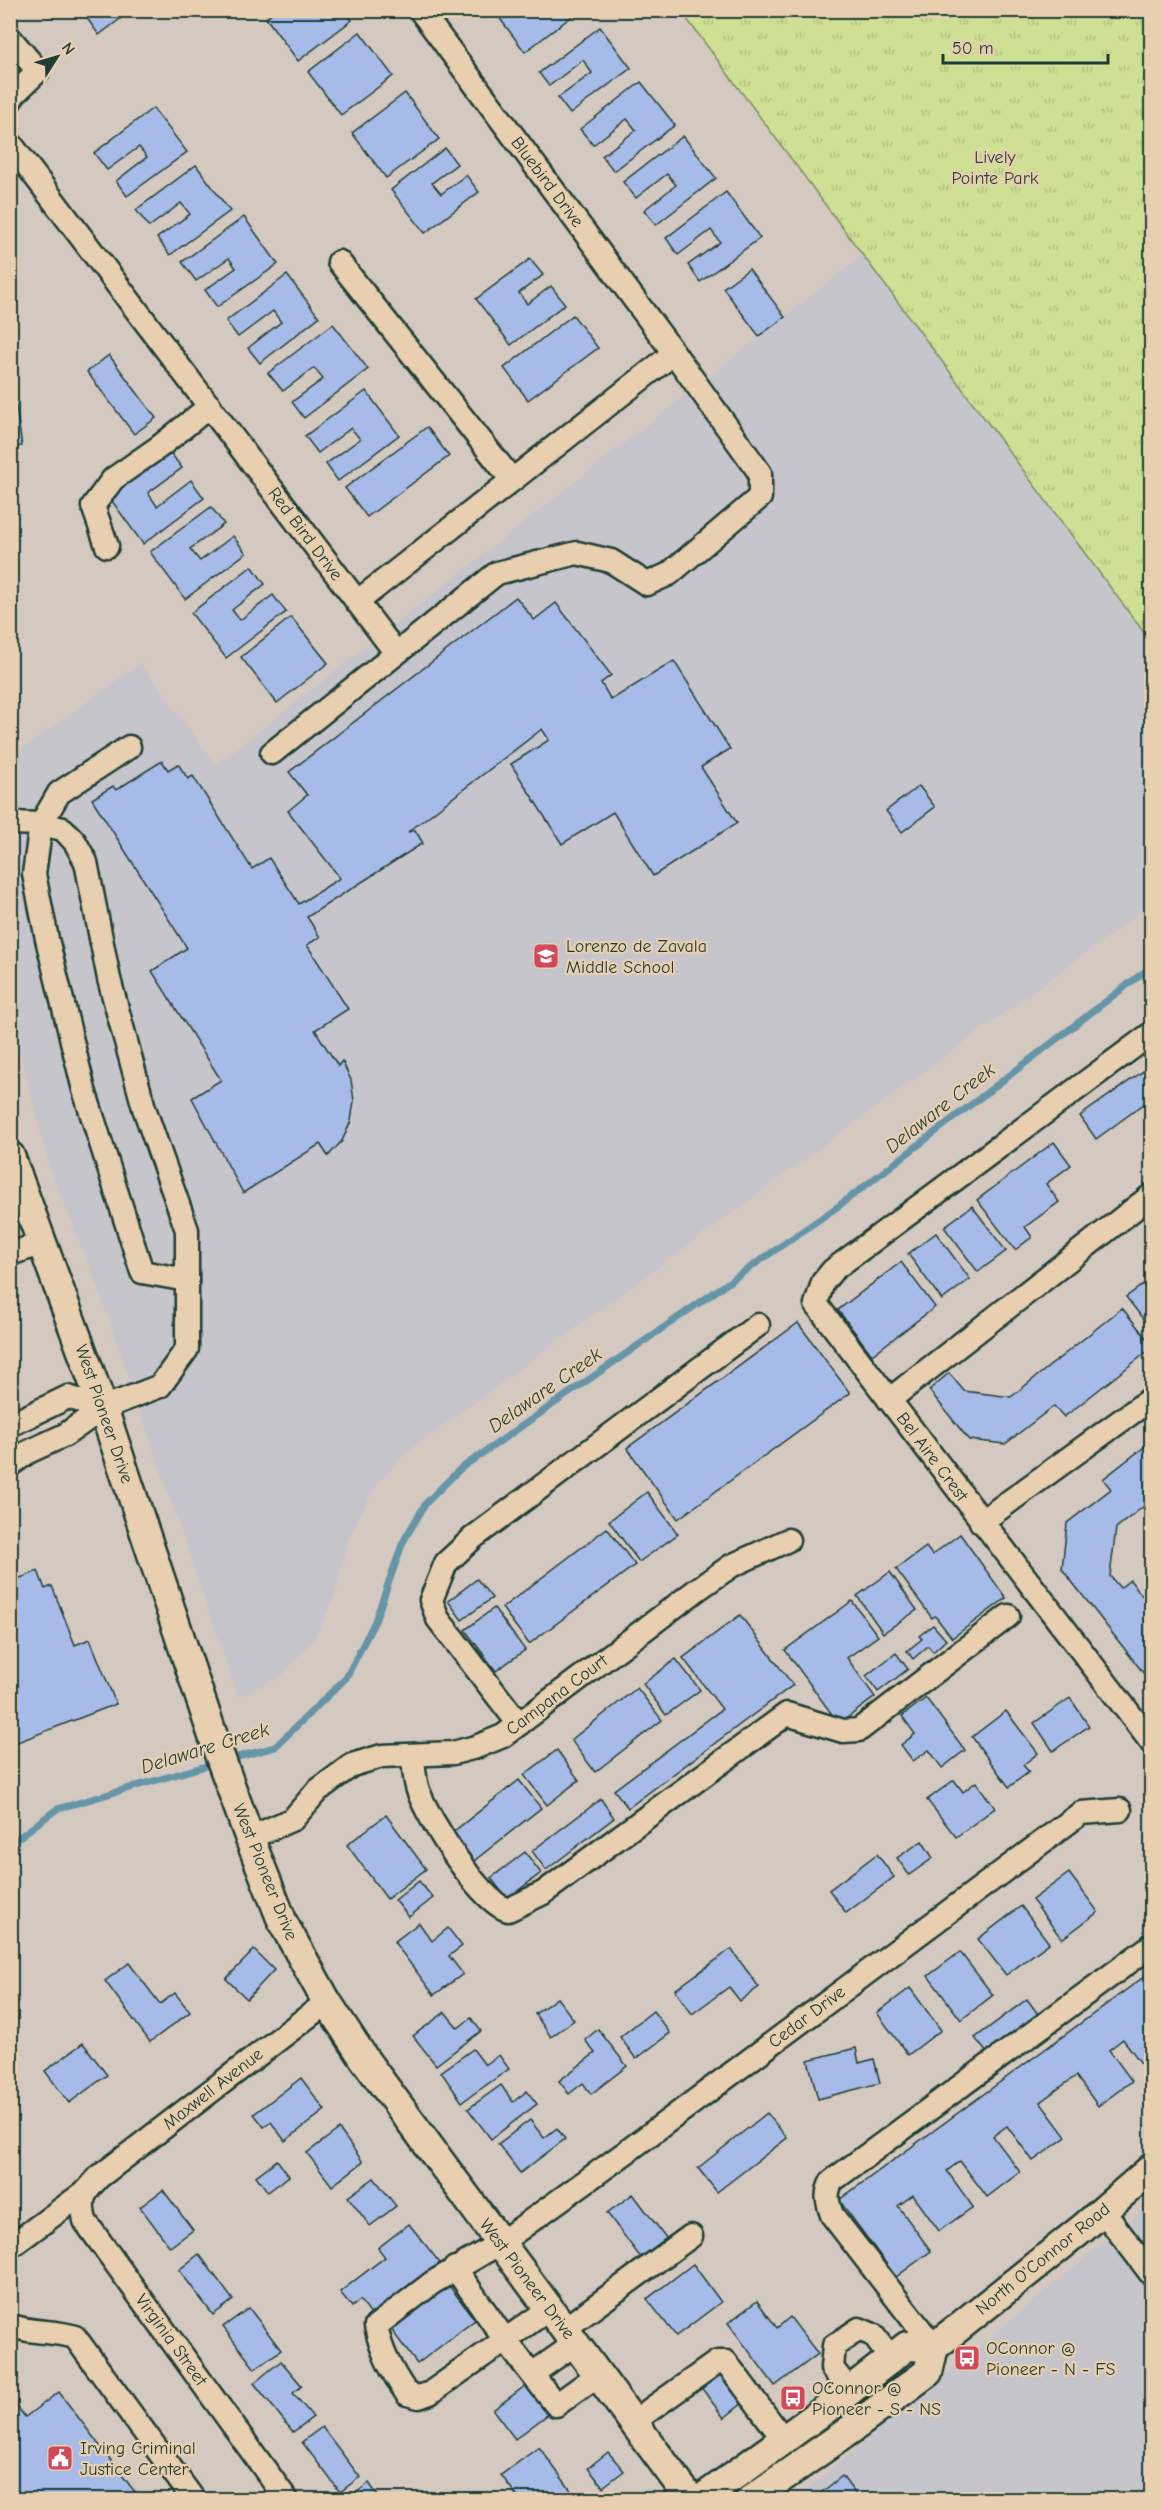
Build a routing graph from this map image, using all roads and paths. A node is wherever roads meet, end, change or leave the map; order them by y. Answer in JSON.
{"nodes":[{"id":1,"x":420,"y":10,"type":"edge"},
{"id":2,"x":10,"y":38,"type":"edge"},
{"id":3,"x":10,"y":101,"type":"edge"},
{"id":4,"x":10,"y":143,"type":"edge"},
{"id":5,"x":339,"y":262,"type":"dead end"},
{"id":6,"x":674,"y":353,"type":"junction"},
{"id":7,"x":210,"y":406,"type":"junction"},
{"id":8,"x":512,"y":480,"type":"junction"},
{"id":9,"x":107,"y":546,"type":"dead end"},
{"id":10,"x":357,"y":602,"type":"junction"},
{"id":11,"x":396,"y":653,"type":"junction"},
{"id":12,"x":129,"y":747,"type":"dead end"},
{"id":13,"x":272,"y":753,"type":"dead end"},
{"id":14,"x":10,"y":823,"type":"edge"},
{"id":15,"x":41,"y":824,"type":"junction"},
{"id":16,"x":1152,"y":1033,"type":"edge"},
{"id":17,"x":10,"y":1155,"type":"edge"},
{"id":18,"x":1149,"y":1202,"type":"edge"},
{"id":19,"x":19,"y":1203,"type":"edge"},
{"id":20,"x":43,"y":1243,"type":"junction"},
{"id":21,"x":10,"y":1254,"type":"edge"},
{"id":22,"x":187,"y":1281,"type":"junction"},
{"id":23,"x":758,"y":1325,"type":"dead end"},
{"id":24,"x":1152,"y":1398,"type":"edge"},
{"id":25,"x":889,"y":1400,"type":"junction"},
{"id":26,"x":103,"y":1408,"type":"junction"},
{"id":27,"x":10,"y":1425,"type":"edge"},
{"id":28,"x":10,"y":1465,"type":"edge"},
{"id":29,"x":981,"y":1522,"type":"junction"},
{"id":30,"x":788,"y":1540,"type":"dead end"},
{"id":31,"x":1008,"y":1616,"type":"dead end"},
{"id":32,"x":519,"y":1724,"type":"junction"},
{"id":33,"x":1152,"y":1743,"type":"edge"},
{"id":34,"x":413,"y":1756,"type":"junction"},
{"id":35,"x":1120,"y":1810,"type":"dead end"},
{"id":36,"x":246,"y":1828,"type":"junction"},
{"id":37,"x":1152,"y":1945,"type":"edge"},
{"id":38,"x":327,"y":2002,"type":"junction"},
{"id":39,"x":1152,"y":2168,"type":"edge"},
{"id":40,"x":93,"y":2184,"type":"junction"},
{"id":41,"x":1103,"y":2211,"type":"junction"},
{"id":42,"x":691,"y":2236,"type":"dead end"},
{"id":43,"x":500,"y":2243,"type":"junction"},
{"id":44,"x":10,"y":2247,"type":"edge"},
{"id":45,"x":455,"y":2268,"type":"junction"},
{"id":46,"x":1152,"y":2275,"type":"edge"},
{"id":47,"x":10,"y":2325,"type":"edge"},
{"id":48,"x":563,"y":2327,"type":"junction"},
{"id":49,"x":506,"y":2340,"type":"junction"},
{"id":50,"x":934,"y":2348,"type":"junction"},
{"id":51,"x":891,"y":2359,"type":"junction"},
{"id":52,"x":532,"y":2374,"type":"junction"},
{"id":53,"x":598,"y":2375,"type":"junction"},
{"id":54,"x":849,"y":2391,"type":"junction"},
{"id":55,"x":633,"y":2422,"type":"junction"},
{"id":56,"x":784,"y":2440,"type":"junction"},
{"id":57,"x":194,"y":2499,"type":"edge"},
{"id":58,"x":287,"y":2499,"type":"edge"},
{"id":59,"x":691,"y":2499,"type":"edge"},
{"id":60,"x":700,"y":2499,"type":"edge"},
{"id":61,"x":750,"y":2499,"type":"edge"}],
"edges":[{"from":1,"to":6,"type":"street","name":"Bluebird Drive"},
{"from":2,"to":3,"type":"street"},
{"from":4,"to":7,"type":"street","name":"Red Bird Drive"},
{"from":5,"to":8,"type":"street"},
{"from":6,"to":8,"type":"street"},
{"from":6,"to":11,"type":"street","name":"Bluebird Drive"},
{"from":7,"to":9,"type":"street"},
{"from":7,"to":10,"type":"street","name":"Red Bird Drive"},
{"from":8,"to":10,"type":"street"},
{"from":10,"to":11,"type":"street","name":"Red Bird Drive"},
{"from":11,"to":13,"type":"street"},
{"from":12,"to":15,"type":"street"},
{"from":14,"to":15,"type":"street"},
{"from":15,"to":22,"type":"street"},
{"from":15,"to":22,"type":"street"},
{"from":16,"to":25,"type":"street"},
{"from":17,"to":19,"type":"main road","name":"West Pioneer Drive"},
{"from":18,"to":25,"type":"street","name":"Bel Aire Crest"},
{"from":19,"to":20,"type":"main road","name":"West Pioneer Drive"},
{"from":20,"to":21,"type":"street"},
{"from":20,"to":26,"type":"main road","name":"West Pioneer Drive"},
{"from":22,"to":26,"type":"street"},
{"from":23,"to":32,"type":"street"},
{"from":24,"to":29,"type":"street"},
{"from":25,"to":29,"type":"street","name":"Bel Aire Crest"},
{"from":26,"to":27,"type":"street"},
{"from":26,"to":28,"type":"street"},
{"from":26,"to":36,"type":"main road","name":"West Pioneer Drive"},
{"from":29,"to":33,"type":"street","name":"Bel Aire Crest"},
{"from":30,"to":32,"type":"street","name":"Campana Court"},
{"from":31,"to":34,"type":"street"},
{"from":32,"to":34,"type":"street","name":"Campana Court"},
{"from":34,"to":36,"type":"street","name":"Campana Court"},
{"from":35,"to":43,"type":"street","name":"Cedar Drive"},
{"from":36,"to":38,"type":"main road","name":"West Pioneer Drive"},
{"from":37,"to":50,"type":"street"},
{"from":38,"to":40,"type":"street","name":"Maxwell Avenue"},
{"from":38,"to":43,"type":"main road","name":"West Pioneer Drive"},
{"from":39,"to":41,"type":"main road","name":"North O'Connor Road"},
{"from":40,"to":44,"type":"street","name":"Maxwell Avenue"},
{"from":40,"to":58,"type":"street","name":"Virginia Street"},
{"from":41,"to":46,"type":"street"},
{"from":41,"to":50,"type":"main road","name":"North O'Connor Road"},
{"from":42,"to":48,"type":"street"},
{"from":43,"to":45,"type":"street","name":"Cedar Drive"},
{"from":43,"to":48,"type":"main road","name":"West Pioneer Drive"},
{"from":45,"to":49,"type":"street"},
{"from":45,"to":49,"type":"street","name":"Cedar Drive"},
{"from":47,"to":57,"type":"street"},
{"from":48,"to":49,"type":"street"},
{"from":48,"to":52,"type":"street"},
{"from":48,"to":53,"type":"main road","name":"West Pioneer Drive"},
{"from":49,"to":52,"type":"street"},
{"from":50,"to":51,"type":"main road"},
{"from":50,"to":61,"type":"main road"},
{"from":51,"to":54,"type":"main road"},
{"from":51,"to":54,"type":"street"},
{"from":52,"to":53,"type":"street"},
{"from":53,"to":55,"type":"main road","name":"West Pioneer Drive"},
{"from":54,"to":56,"type":"main road"},
{"from":55,"to":56,"type":"street"},
{"from":55,"to":59,"type":"main road","name":"West Pioneer Drive"},
{"from":56,"to":60,"type":"main road"}]}
